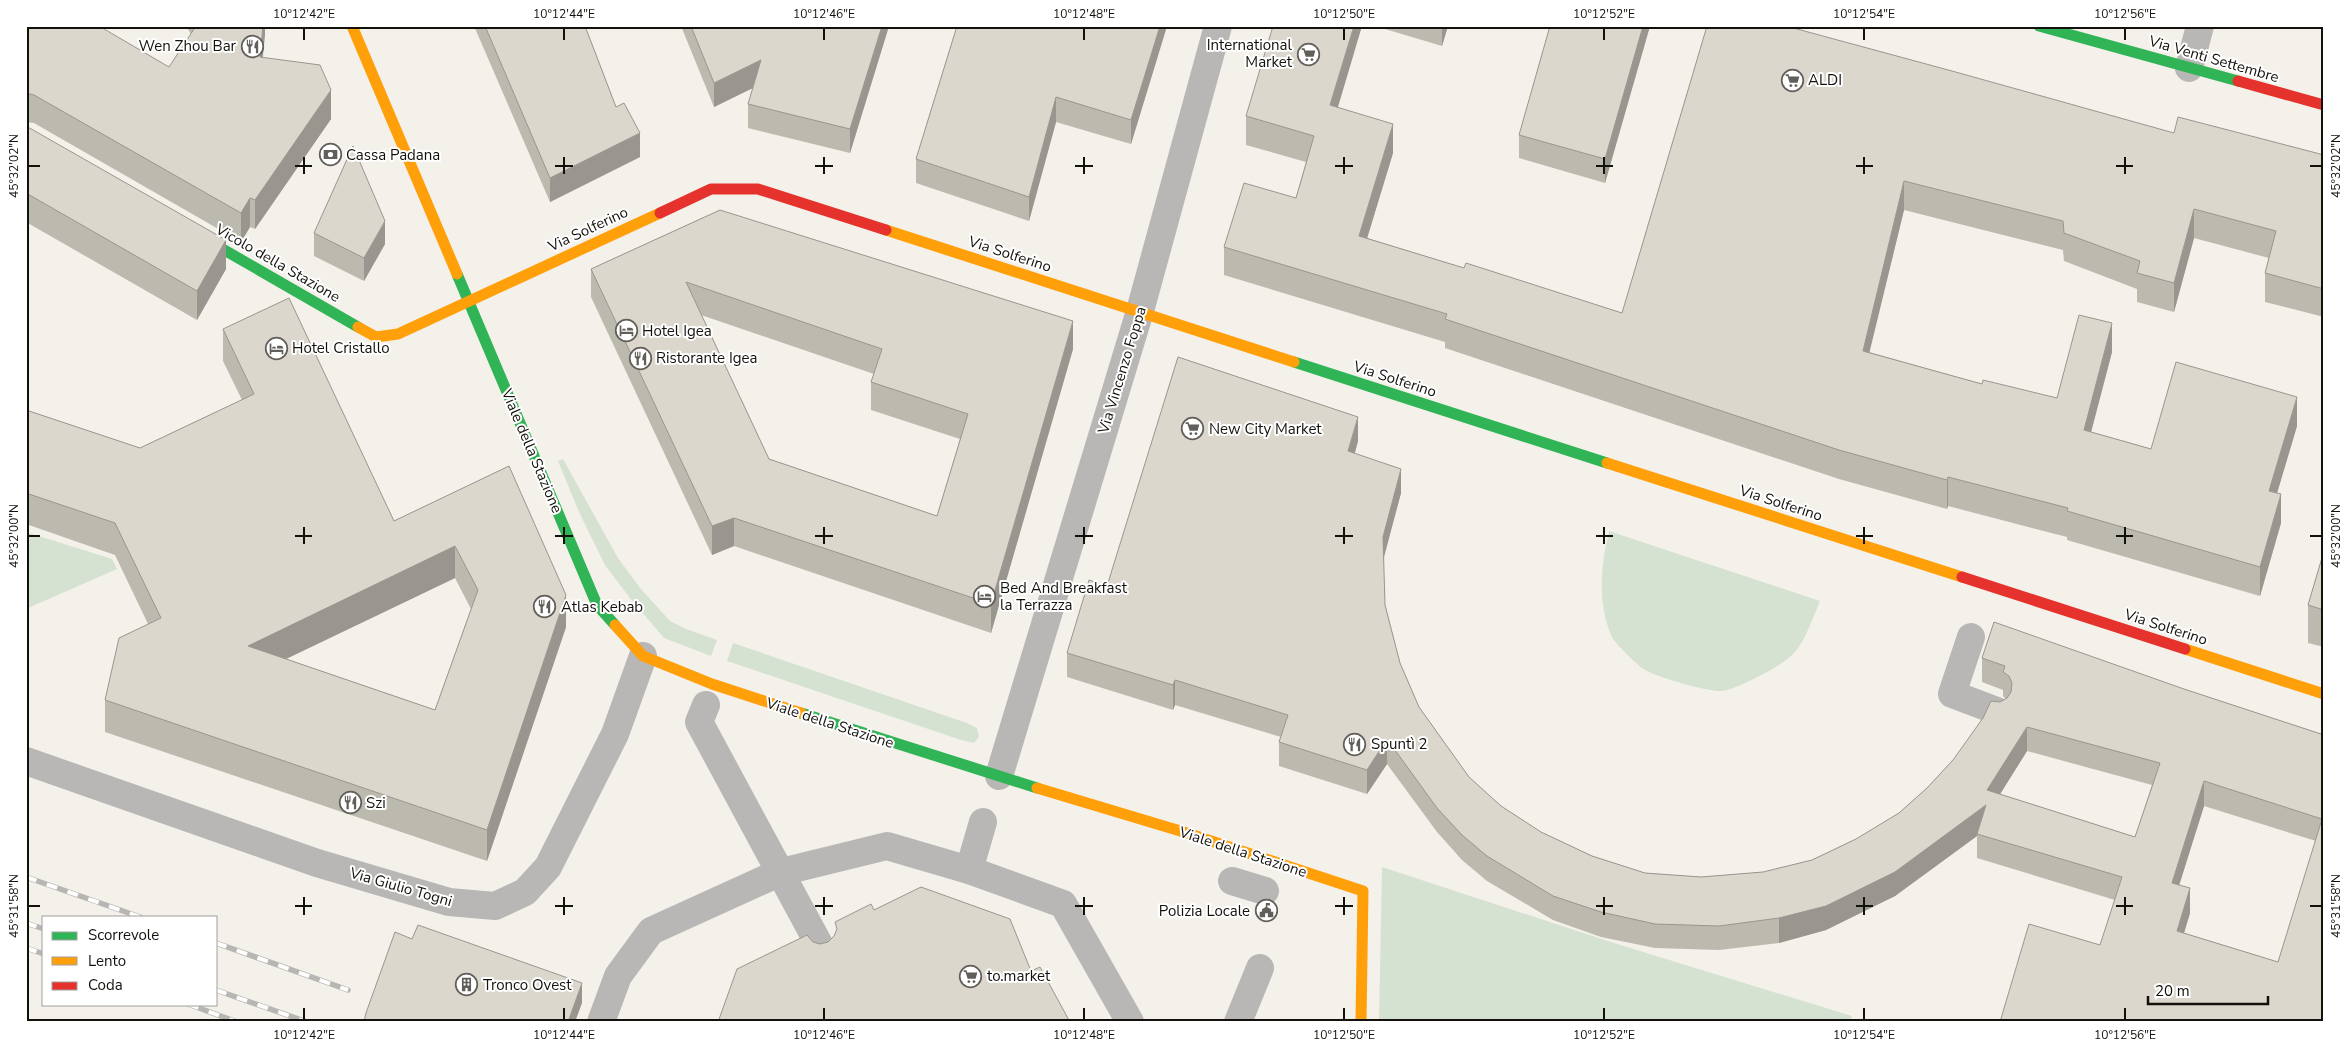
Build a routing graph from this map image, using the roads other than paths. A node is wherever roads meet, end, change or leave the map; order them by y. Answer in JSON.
{"nodes":[{"id":1,"x":352,"y":26,"type":"edge"},
{"id":2,"x":1218,"y":26,"type":"edge"},
{"id":3,"x":2038,"y":26,"type":"edge"},
{"id":4,"x":2200,"y":26,"type":"edge"},
{"id":5,"x":2189,"y":68,"type":"junction"},
{"id":6,"x":2324,"y":106,"type":"edge"},
{"id":7,"x":186,"y":228,"type":"edge"},
{"id":8,"x":468,"y":302,"type":"junction"},
{"id":9,"x":1140,"y":311,"type":"junction"},
{"id":10,"x":1971,"y":636,"type":"dead end"},
{"id":11,"x":643,"y":656,"type":"junction"},
{"id":12,"x":2324,"y":694,"type":"edge"},
{"id":13,"x":706,"y":705,"type":"dead end"},
{"id":14,"x":1996,"y":711,"type":"edge"},
{"id":15,"x":26,"y":761,"type":"edge"},
{"id":16,"x":999,"y":776,"type":"junction"},
{"id":17,"x":983,"y":822,"type":"dead end"},
{"id":18,"x":969,"y":870,"type":"junction"},
{"id":19,"x":780,"y":872,"type":"junction"},
{"id":20,"x":1232,"y":881,"type":"dead end"},
{"id":21,"x":1265,"y":891,"type":"dead end"},
{"id":22,"x":821,"y":948,"type":"edge"},
{"id":23,"x":1260,"y":968,"type":"dead end"},
{"id":24,"x":601,"y":1022,"type":"edge"},
{"id":25,"x":1130,"y":1022,"type":"edge"},
{"id":26,"x":1238,"y":1022,"type":"edge"},
{"id":27,"x":1361,"y":1022,"type":"edge"}],
"edges":[{"from":1,"to":8,"type":"street","name":"Viale della Stazione"},
{"from":2,"to":9,"type":"street","name":"Via Vincenzo Foppa"},
{"from":3,"to":5,"type":"street","name":"Via Venti Settembre"},
{"from":4,"to":5,"type":"street"},
{"from":5,"to":6,"type":"street","name":"Via Venti Settembre"},
{"from":7,"to":8,"type":"street","name":"Vicolo della Stazione"},
{"from":8,"to":9,"type":"street","name":"Via Solferino"},
{"from":8,"to":11,"type":"street","name":"Viale della Stazione"},
{"from":9,"to":12,"type":"street","name":"Via Solferino"},
{"from":9,"to":16,"type":"street","name":"Via Vincenzo Foppa"},
{"from":10,"to":14,"type":"street"},
{"from":11,"to":15,"type":"street","name":"Via Giulio Togni"},
{"from":11,"to":16,"type":"street","name":"Viale della Stazione"},
{"from":13,"to":19,"type":"street"},
{"from":16,"to":27,"type":"street","name":"Viale della Stazione"},
{"from":17,"to":18,"type":"street"},
{"from":18,"to":19,"type":"street"},
{"from":18,"to":25,"type":"street"},
{"from":19,"to":22,"type":"street"},
{"from":19,"to":24,"type":"street"},
{"from":20,"to":21,"type":"street"},
{"from":23,"to":26,"type":"street"}]}
